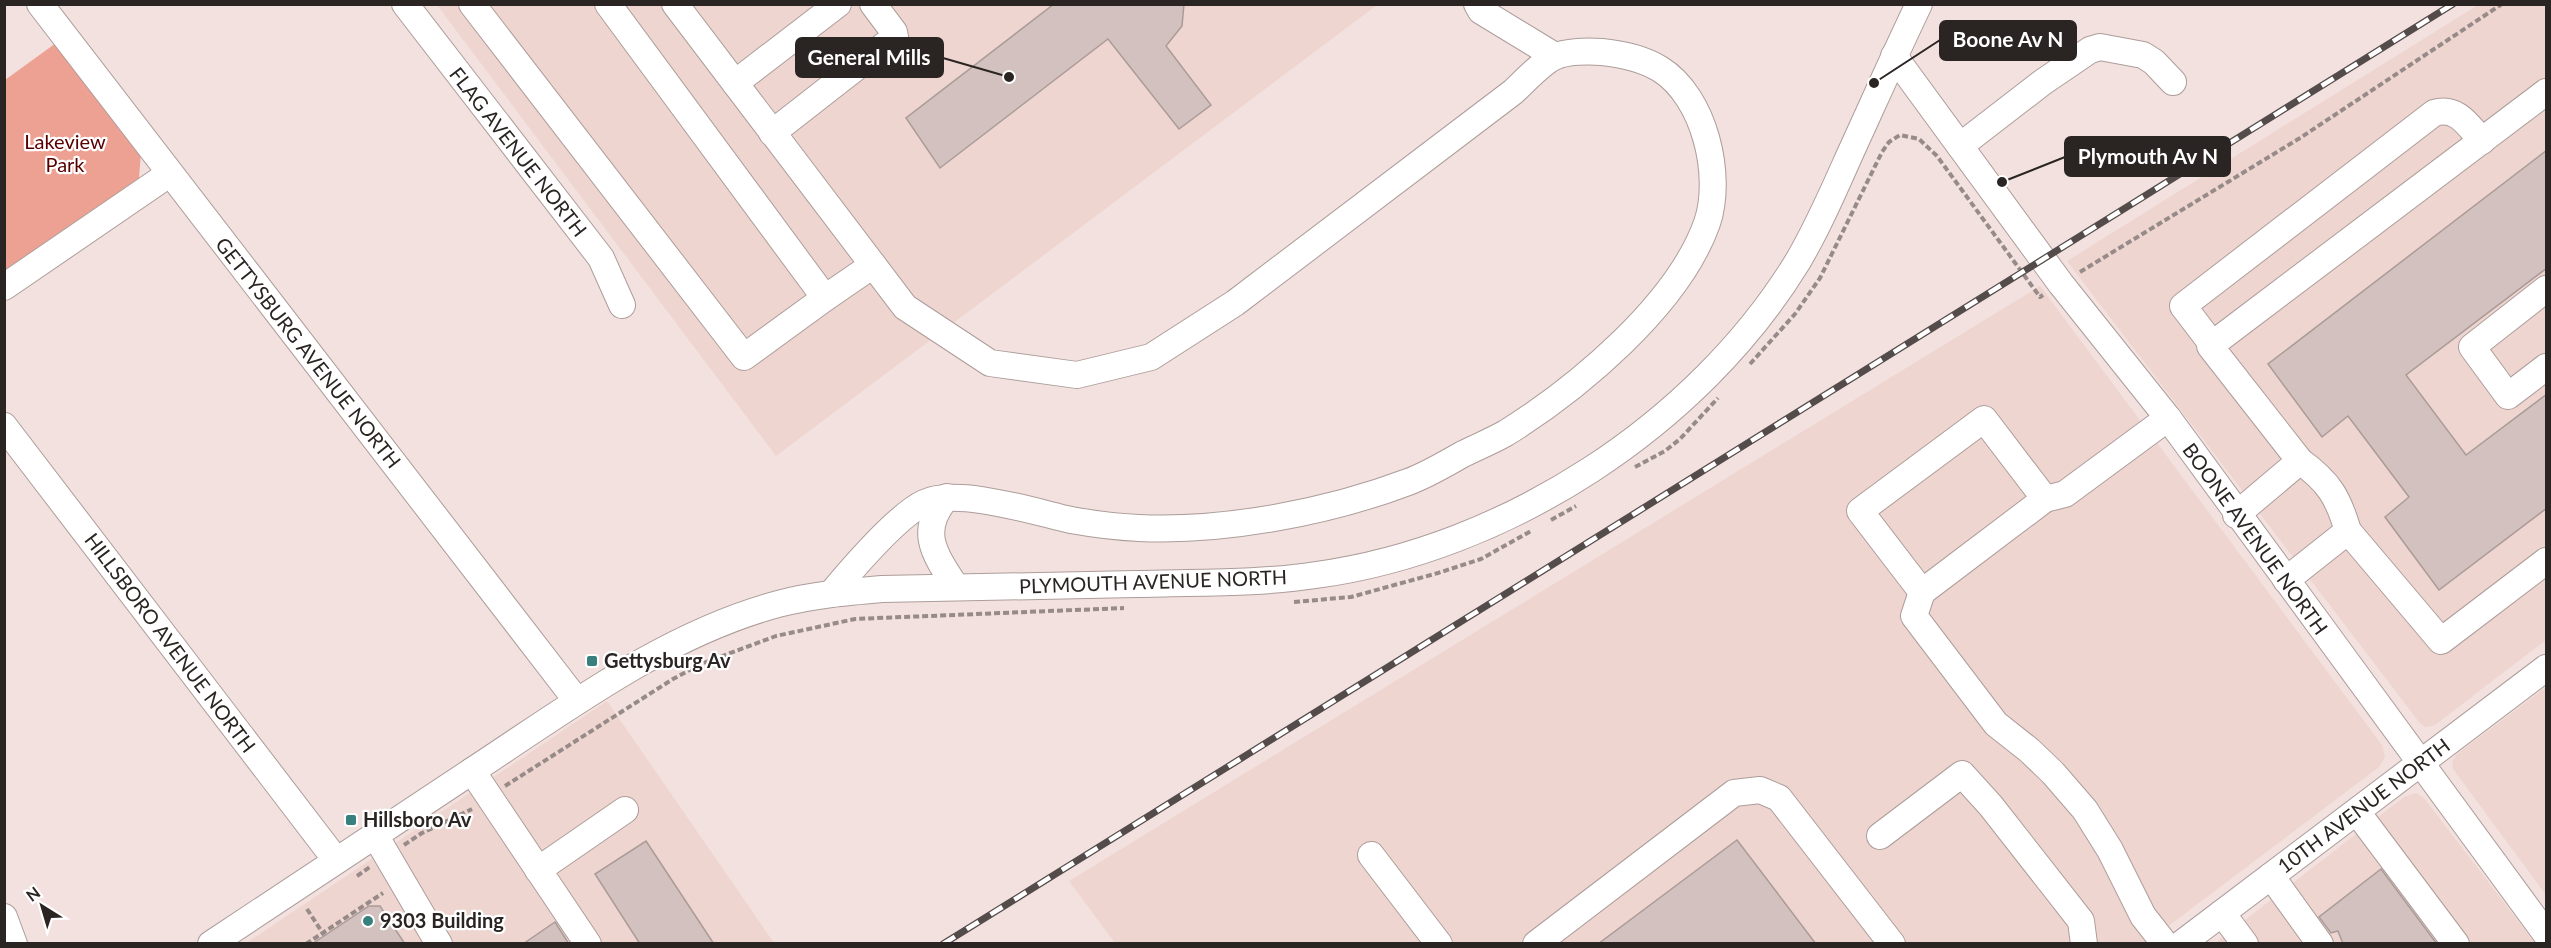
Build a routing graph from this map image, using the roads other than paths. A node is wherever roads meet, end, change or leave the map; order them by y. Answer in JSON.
{"nodes":[{"id":1,"x":40,"y":4,"type":"edge"},
{"id":2,"x":405,"y":4,"type":"edge"},
{"id":3,"x":472,"y":4,"type":"edge"},
{"id":4,"x":608,"y":4,"type":"edge"},
{"id":5,"x":675,"y":4,"type":"edge"},
{"id":6,"x":838,"y":4,"type":"edge"},
{"id":7,"x":873,"y":4,"type":"edge"},
{"id":8,"x":1477,"y":4,"type":"edge"},
{"id":9,"x":1919,"y":4,"type":"edge"},
{"id":10,"x":1555,"y":56,"type":"junction"},
{"id":11,"x":1894,"y":56,"type":"junction"},
{"id":12,"x":2173,"y":82,"type":"dead end"},
{"id":13,"x":735,"y":83,"type":"junction"},
{"id":14,"x":2547,"y":92,"type":"edge"},
{"id":15,"x":772,"y":133,"type":"junction"},
{"id":16,"x":2481,"y":141,"type":"junction"},
{"id":17,"x":1960,"y":146,"type":"junction"},
{"id":18,"x":169,"y":174,"type":"junction"},
{"id":19,"x":873,"y":265,"type":"junction"},
{"id":20,"x":4,"y":287,"type":"edge"},
{"id":21,"x":2547,"y":289,"type":"edge"},
{"id":22,"x":825,"y":298,"type":"junction"},
{"id":23,"x":622,"y":305,"type":"dead end"},
{"id":24,"x":2212,"y":344,"type":"junction"},
{"id":25,"x":2547,"y":367,"type":"edge"},
{"id":26,"x":2168,"y":418,"type":"junction"},
{"id":27,"x":4,"y":426,"type":"edge"},
{"id":28,"x":2300,"y":461,"type":"junction"},
{"id":29,"x":947,"y":497,"type":"junction"},
{"id":30,"x":2045,"y":499,"type":"junction"},
{"id":31,"x":2236,"y":515,"type":"junction"},
{"id":32,"x":2348,"y":531,"type":"junction"},
{"id":33,"x":2547,"y":561,"type":"edge"},
{"id":34,"x":2286,"y":580,"type":"junction"},
{"id":35,"x":956,"y":587,"type":"junction"},
{"id":36,"x":1922,"y":591,"type":"junction"},
{"id":37,"x":831,"y":594,"type":"junction"},
{"id":38,"x":2547,"y":668,"type":"edge"},
{"id":39,"x":577,"y":701,"type":"junction"},
{"id":40,"x":2422,"y":763,"type":"junction"},
{"id":41,"x":472,"y":771,"type":"junction"},
{"id":42,"x":625,"y":810,"type":"dead end"},
{"id":43,"x":2356,"y":812,"type":"junction"},
{"id":44,"x":375,"y":835,"type":"junction"},
{"id":45,"x":1880,"y":836,"type":"dead end"},
{"id":46,"x":1371,"y":855,"type":"dead end"},
{"id":47,"x":336,"y":860,"type":"junction"},
{"id":48,"x":538,"y":870,"type":"junction"},
{"id":49,"x":2271,"y":876,"type":"junction"},
{"id":50,"x":2222,"y":913,"type":"junction"},
{"id":51,"x":4,"y":917,"type":"edge"},
{"id":52,"x":2547,"y":934,"type":"edge"},
{"id":53,"x":222,"y":940,"type":"edge"},
{"id":54,"x":14,"y":944,"type":"edge"},
{"id":55,"x":440,"y":944,"type":"edge"},
{"id":56,"x":588,"y":944,"type":"edge"},
{"id":57,"x":1439,"y":944,"type":"edge"},
{"id":58,"x":1536,"y":944,"type":"edge"},
{"id":59,"x":1892,"y":944,"type":"edge"},
{"id":60,"x":2084,"y":944,"type":"edge"},
{"id":61,"x":2165,"y":944,"type":"edge"},
{"id":62,"x":2181,"y":944,"type":"edge"},
{"id":63,"x":2245,"y":944,"type":"edge"},
{"id":64,"x":2320,"y":944,"type":"edge"},
{"id":65,"x":2456,"y":944,"type":"edge"}],
"edges":[{"from":1,"to":18,"type":"street","name":"GETTYSBURG AVENUE NORTH"},
{"from":2,"to":23,"type":"street","name":"FLAG AVENUE NORTH"},
{"from":3,"to":22,"type":"street"},
{"from":4,"to":22,"type":"street"},
{"from":5,"to":13,"type":"street"},
{"from":6,"to":13,"type":"street"},
{"from":7,"to":15,"type":"street"},
{"from":8,"to":10,"type":"street"},
{"from":9,"to":11,"type":"street","name":"PLYMOUTH AVENUE NORTH"},
{"from":10,"to":19,"type":"street"},
{"from":10,"to":29,"type":"street"},
{"from":11,"to":17,"type":"street","name":"BOONE AVENUE NORTH"},
{"from":11,"to":35,"type":"street","name":"PLYMOUTH AVENUE NORTH"},
{"from":12,"to":17,"type":"street"},
{"from":13,"to":15,"type":"street"},
{"from":14,"to":16,"type":"street"},
{"from":15,"to":19,"type":"street"},
{"from":16,"to":24,"type":"street"},
{"from":16,"to":24,"type":"street"},
{"from":17,"to":26,"type":"street","name":"BOONE AVENUE NORTH"},
{"from":18,"to":20,"type":"street"},
{"from":18,"to":39,"type":"street","name":"GETTYSBURG AVENUE NORTH"},
{"from":19,"to":22,"type":"street"},
{"from":21,"to":25,"type":"street"},
{"from":24,"to":28,"type":"street"},
{"from":26,"to":30,"type":"street"},
{"from":26,"to":31,"type":"street","name":"BOONE AVENUE NORTH"},
{"from":27,"to":47,"type":"street","name":"HILLSBORO AVENUE NORTH"},
{"from":28,"to":31,"type":"street"},
{"from":28,"to":32,"type":"street"},
{"from":29,"to":35,"type":"street"},
{"from":29,"to":37,"type":"street"},
{"from":30,"to":36,"type":"street"},
{"from":30,"to":36,"type":"street"},
{"from":31,"to":34,"type":"street","name":"BOONE AVENUE NORTH"},
{"from":32,"to":33,"type":"street"},
{"from":32,"to":34,"type":"street"},
{"from":34,"to":40,"type":"street","name":"BOONE AVENUE NORTH"},
{"from":35,"to":37,"type":"street","name":"PLYMOUTH AVENUE NORTH"},
{"from":36,"to":61,"type":"street"},
{"from":37,"to":39,"type":"street","name":"PLYMOUTH AVENUE NORTH"},
{"from":38,"to":40,"type":"street","name":"10TH AVENUE NORTH"},
{"from":39,"to":41,"type":"street","name":"PLYMOUTH AVENUE NORTH"},
{"from":40,"to":43,"type":"street","name":"10TH AVENUE NORTH"},
{"from":40,"to":52,"type":"street","name":"BOONE AVENUE NORTH"},
{"from":41,"to":44,"type":"street","name":"PLYMOUTH AVENUE NORTH"},
{"from":41,"to":48,"type":"street"},
{"from":42,"to":48,"type":"street"},
{"from":43,"to":49,"type":"street","name":"10TH AVENUE NORTH"},
{"from":43,"to":65,"type":"street"},
{"from":44,"to":47,"type":"street","name":"PLYMOUTH AVENUE NORTH"},
{"from":44,"to":55,"type":"street"},
{"from":45,"to":60,"type":"street"},
{"from":46,"to":57,"type":"street"},
{"from":47,"to":53,"type":"street","name":"PLYMOUTH AVENUE NORTH"},
{"from":48,"to":56,"type":"street"},
{"from":49,"to":50,"type":"street","name":"10TH AVENUE NORTH"},
{"from":49,"to":64,"type":"street"},
{"from":50,"to":62,"type":"street","name":"10TH AVENUE NORTH"},
{"from":50,"to":63,"type":"street"},
{"from":51,"to":54,"type":"street"},
{"from":58,"to":59,"type":"street"}]}
